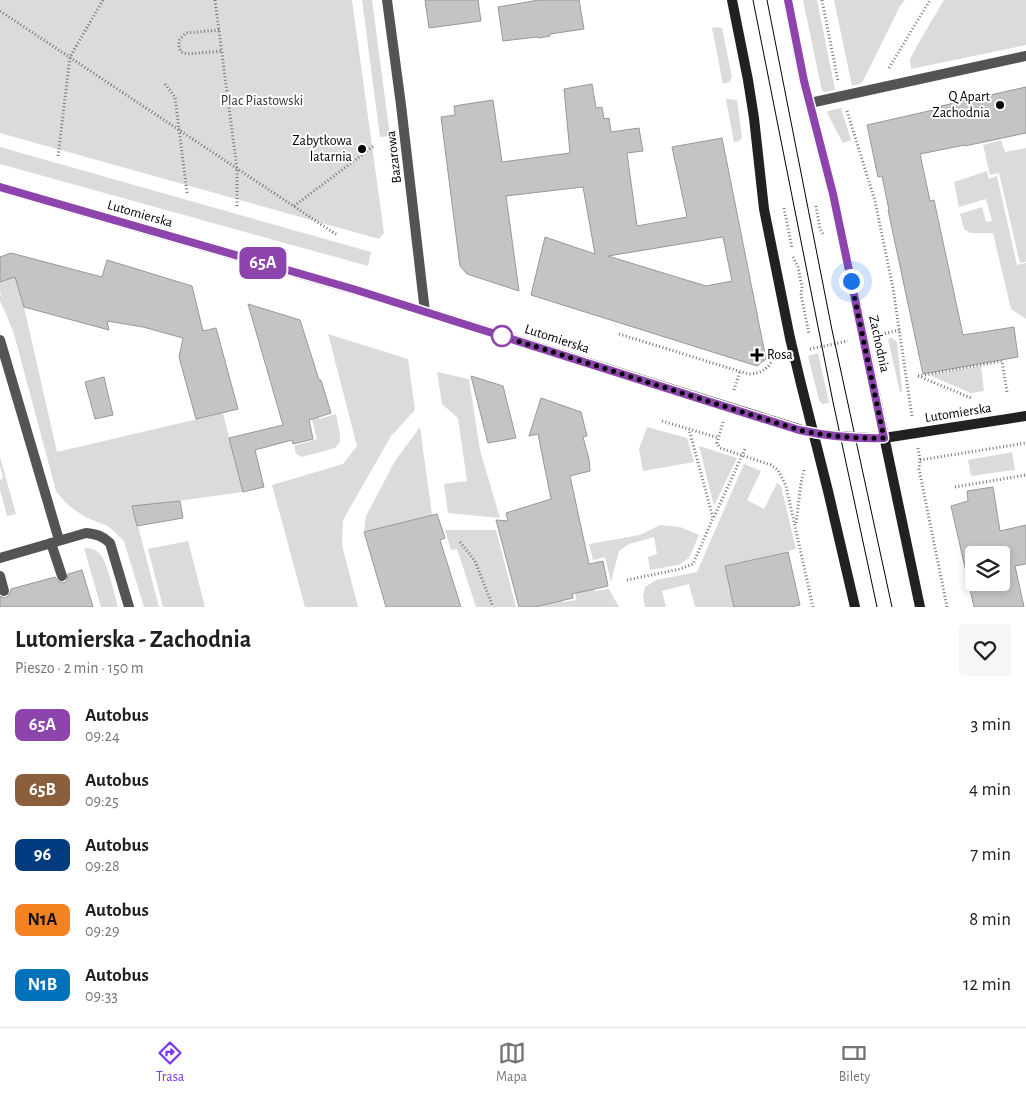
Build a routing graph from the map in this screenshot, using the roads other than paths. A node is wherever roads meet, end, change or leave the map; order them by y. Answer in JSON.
{"nodes":[{"id":1,"x":387,"y":0,"type":"edge"},
{"id":2,"x":732,"y":0,"type":"edge"},
{"id":3,"x":788,"y":0,"type":"edge"},
{"id":4,"x":1026,"y":56,"type":"edge"},
{"id":5,"x":810,"y":103,"type":"junction"},
{"id":6,"x":0,"y":187,"type":"edge"},
{"id":7,"x":425,"y":312,"type":"junction"},
{"id":8,"x":0,"y":340,"type":"edge"},
{"id":9,"x":1026,"y":416,"type":"edge"},
{"id":10,"x":813,"y":433,"type":"junction"},
{"id":11,"x":884,"y":438,"type":"junction"},
{"id":12,"x":55,"y":541,"type":"junction"},
{"id":13,"x":0,"y":558,"type":"edge"},
{"id":14,"x":0,"y":576,"type":"edge"},
{"id":15,"x":62,"y":576,"type":"dead end"},
{"id":16,"x":4,"y":591,"type":"dead end"},
{"id":17,"x":129,"y":607,"type":"edge"},
{"id":18,"x":855,"y":607,"type":"edge"},
{"id":19,"x":920,"y":607,"type":"edge"}],
"edges":[{"from":1,"to":7,"type":"street","name":"Bazarowa"},
{"from":2,"to":10,"type":"main road"},
{"from":3,"to":5,"type":"main road","name":"Zachodnia"},
{"from":4,"to":5,"type":"street"},
{"from":5,"to":11,"type":"main road","name":"Zachodnia"},
{"from":6,"to":7,"type":"main road","name":"Lutomierska"},
{"from":7,"to":10,"type":"main road","name":"Lutomierska"},
{"from":8,"to":12,"type":"street"},
{"from":9,"to":11,"type":"main road","name":"Lutomierska"},
{"from":10,"to":11,"type":"main road","name":"Lutomierska"},
{"from":10,"to":18,"type":"main road"},
{"from":11,"to":19,"type":"main road","name":"Zachodnia"},
{"from":12,"to":13,"type":"street"},
{"from":12,"to":15,"type":"street"},
{"from":12,"to":17,"type":"street"},
{"from":14,"to":16,"type":"street"}]}
